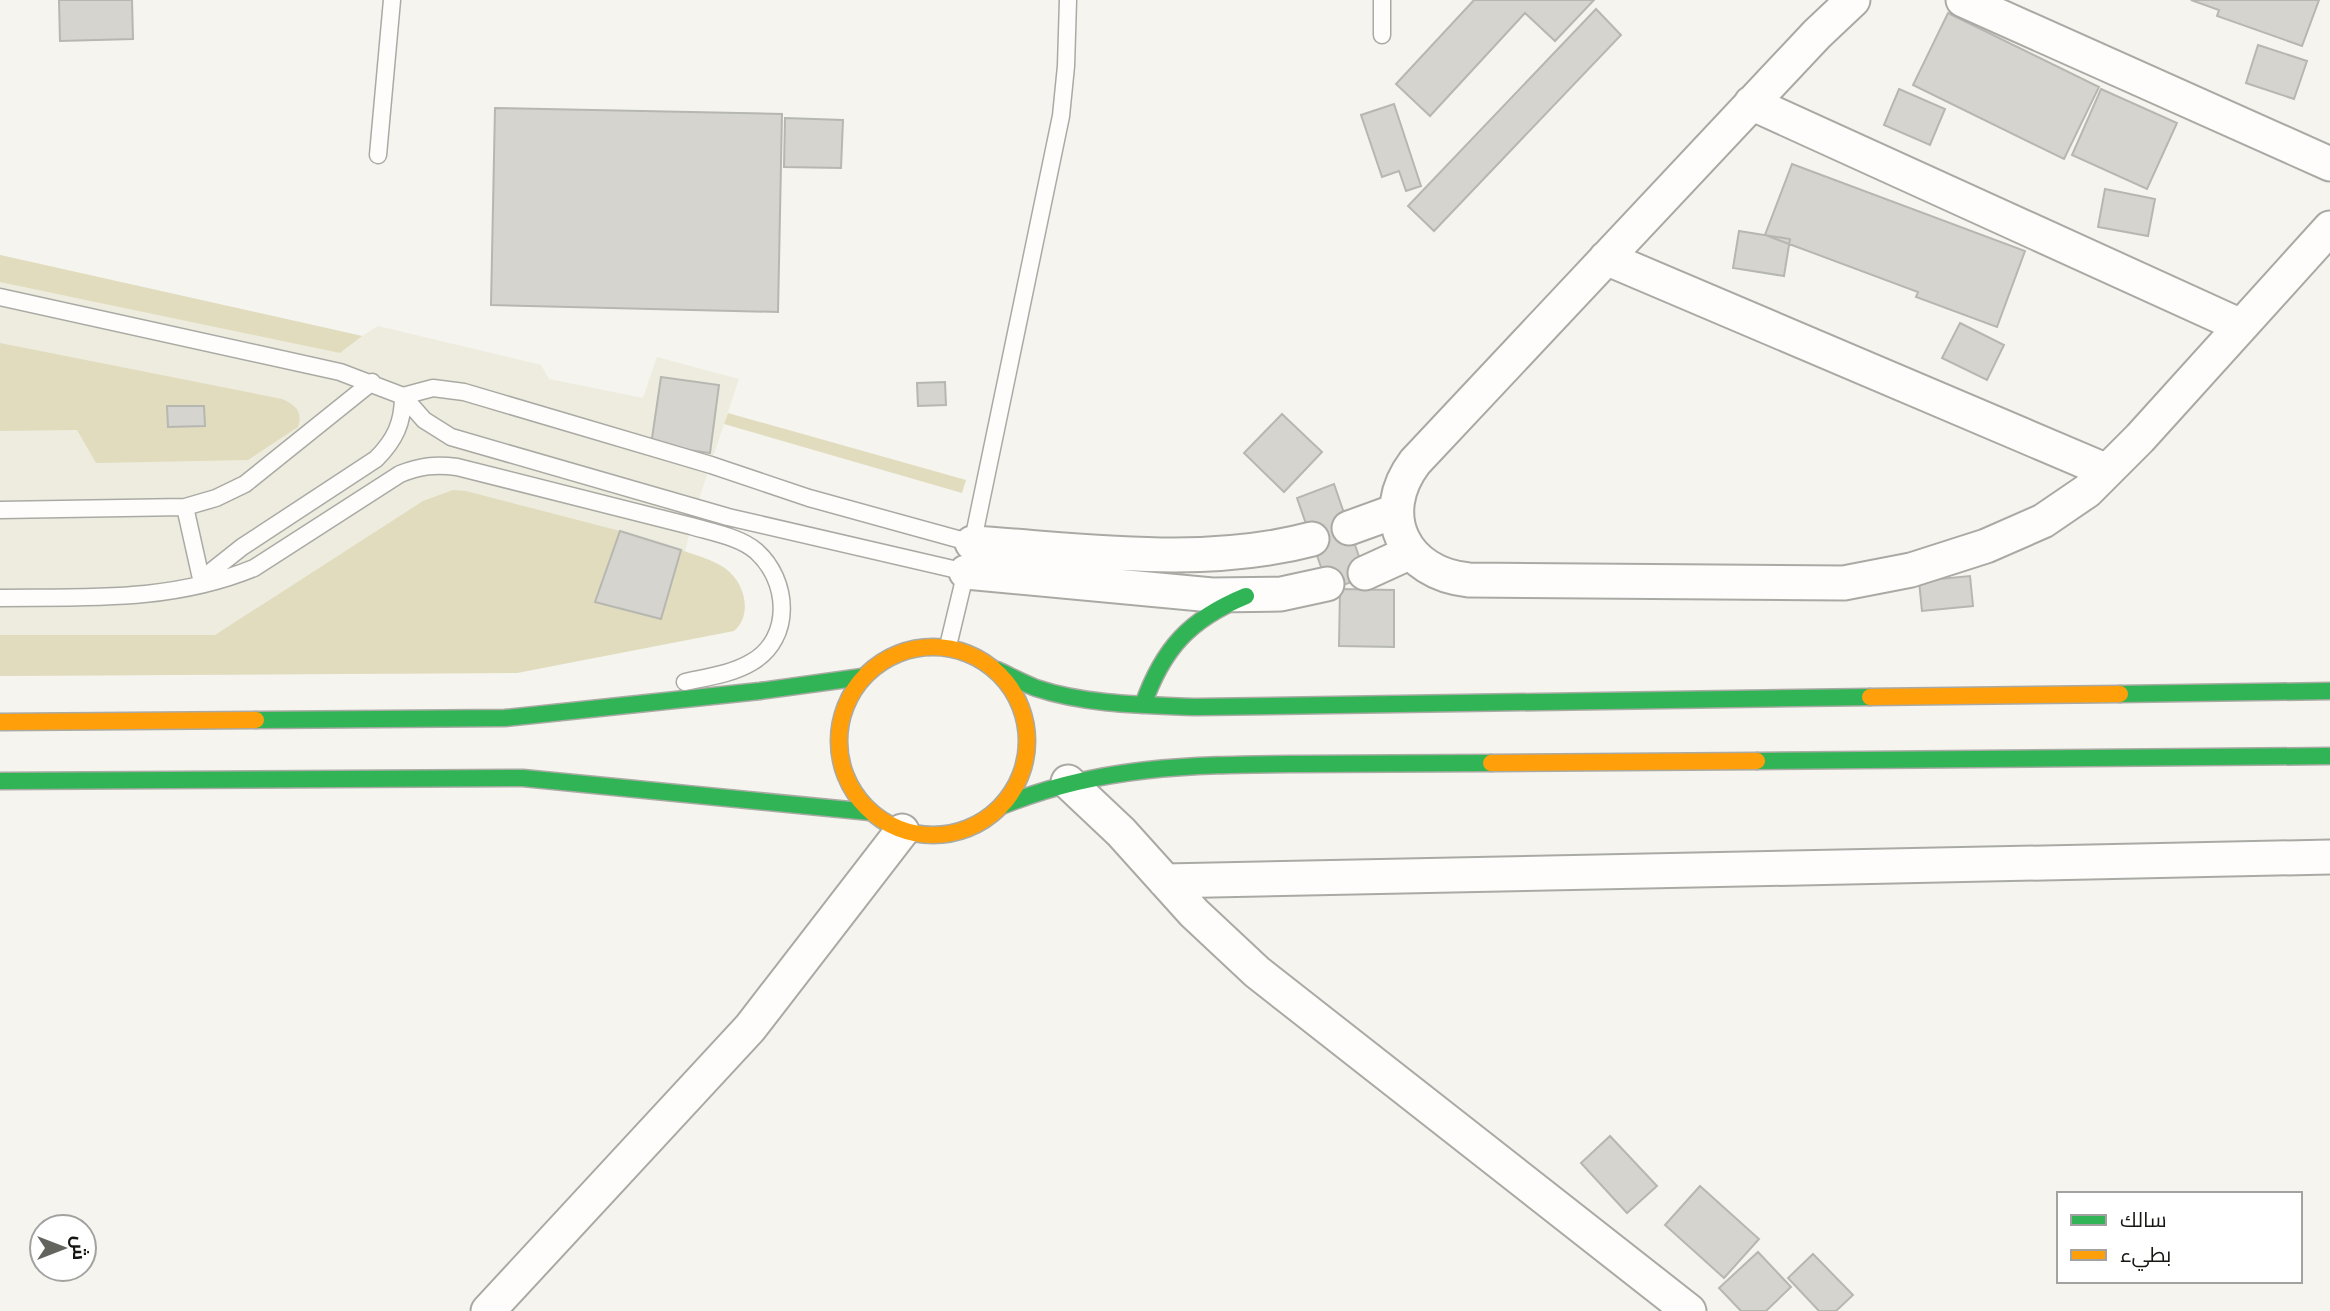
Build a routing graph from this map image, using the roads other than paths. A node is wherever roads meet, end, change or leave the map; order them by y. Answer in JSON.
{"nodes":[{"id":1,"x":392,"y":0,"type":"edge"},
{"id":2,"x":1068,"y":0,"type":"edge"},
{"id":3,"x":1382,"y":0,"type":"edge"},
{"id":4,"x":1853,"y":0,"type":"edge"},
{"id":5,"x":1963,"y":0,"type":"edge"},
{"id":6,"x":1382,"y":35,"type":"dead end"},
{"id":7,"x":1751,"y":103,"type":"junction"},
{"id":8,"x":378,"y":155,"type":"dead end"},
{"id":9,"x":2330,"y":164,"type":"edge"},
{"id":10,"x":2330,"y":228,"type":"edge"},
{"id":11,"x":1606,"y":258,"type":"junction"},
{"id":12,"x":0,"y":297,"type":"edge"},
{"id":13,"x":2241,"y":326,"type":"junction"},
{"id":14,"x":372,"y":382,"type":"junction"},
{"id":15,"x":403,"y":396,"type":"junction"},
{"id":16,"x":2107,"y":471,"type":"junction"},
{"id":17,"x":184,"y":507,"type":"junction"},
{"id":18,"x":1,"y":511,"type":"edge"},
{"id":19,"x":1396,"y":511,"type":"junction"},
{"id":20,"x":1349,"y":528,"type":"dead end"},
{"id":21,"x":1312,"y":539,"type":"dead end"},
{"id":22,"x":1411,"y":552,"type":"junction"},
{"id":23,"x":969,"y":557,"type":"junction"},
{"id":24,"x":1365,"y":573,"type":"dead end"},
{"id":25,"x":202,"y":583,"type":"junction"},
{"id":26,"x":1327,"y":584,"type":"dead end"},
{"id":27,"x":1247,"y":596,"type":"junction"},
{"id":28,"x":0,"y":598,"type":"edge"},
{"id":29,"x":948,"y":646,"type":"junction"},
{"id":30,"x":997,"y":670,"type":"junction"},
{"id":31,"x":862,"y":677,"type":"junction"},
{"id":32,"x":2330,"y":691,"type":"edge"},
{"id":33,"x":1143,"y":705,"type":"junction"},
{"id":34,"x":505,"y":718,"type":"junction"},
{"id":35,"x":0,"y":722,"type":"edge"},
{"id":36,"x":2330,"y":756,"type":"edge"},
{"id":37,"x":0,"y":781,"type":"edge"},
{"id":38,"x":1068,"y":782,"type":"junction"},
{"id":39,"x":1004,"y":805,"type":"junction"},
{"id":40,"x":870,"y":812,"type":"junction"},
{"id":41,"x":902,"y":831,"type":"junction"},
{"id":42,"x":2330,"y":857,"type":"edge"},
{"id":43,"x":1165,"y":881,"type":"junction"},
{"id":44,"x":488,"y":1311,"type":"edge"},
{"id":45,"x":1689,"y":1311,"type":"edge"}],
"edges":[{"from":1,"to":8,"type":"lane"},
{"from":2,"to":23,"type":"lane"},
{"from":3,"to":6,"type":"lane"},
{"from":4,"to":7,"type":"street"},
{"from":5,"to":9,"type":"street"},
{"from":7,"to":11,"type":"street"},
{"from":7,"to":13,"type":"street"},
{"from":10,"to":13,"type":"street"},
{"from":11,"to":16,"type":"street"},
{"from":11,"to":19,"type":"street"},
{"from":12,"to":14,"type":"lane"},
{"from":13,"to":16,"type":"street"},
{"from":14,"to":15,"type":"lane"},
{"from":14,"to":17,"type":"lane"},
{"from":15,"to":23,"type":"lane"},
{"from":15,"to":23,"type":"lane"},
{"from":15,"to":25,"type":"lane"},
{"from":16,"to":22,"type":"street"},
{"from":17,"to":18,"type":"lane"},
{"from":17,"to":25,"type":"lane"},
{"from":19,"to":20,"type":"street"},
{"from":19,"to":22,"type":"street"},
{"from":21,"to":23,"type":"street"},
{"from":22,"to":24,"type":"street"},
{"from":23,"to":27,"type":"street"},
{"from":23,"to":29,"type":"lane"},
{"from":25,"to":28,"type":"lane"},
{"from":25,"to":34,"type":"lane"},
{"from":26,"to":27,"type":"street"},
{"from":27,"to":33,"type":"highway"},
{"from":29,"to":30,"type":"highway"},
{"from":29,"to":31,"type":"highway"},
{"from":30,"to":33,"type":"highway"},
{"from":30,"to":39,"type":"highway"},
{"from":31,"to":34,"type":"highway"},
{"from":31,"to":40,"type":"highway"},
{"from":32,"to":33,"type":"highway"},
{"from":34,"to":35,"type":"highway"},
{"from":36,"to":38,"type":"highway"},
{"from":37,"to":40,"type":"highway"},
{"from":38,"to":39,"type":"highway"},
{"from":38,"to":43,"type":"street"},
{"from":39,"to":41,"type":"highway"},
{"from":40,"to":41,"type":"highway"},
{"from":41,"to":44,"type":"street"},
{"from":42,"to":43,"type":"street"},
{"from":43,"to":45,"type":"street"}]}
